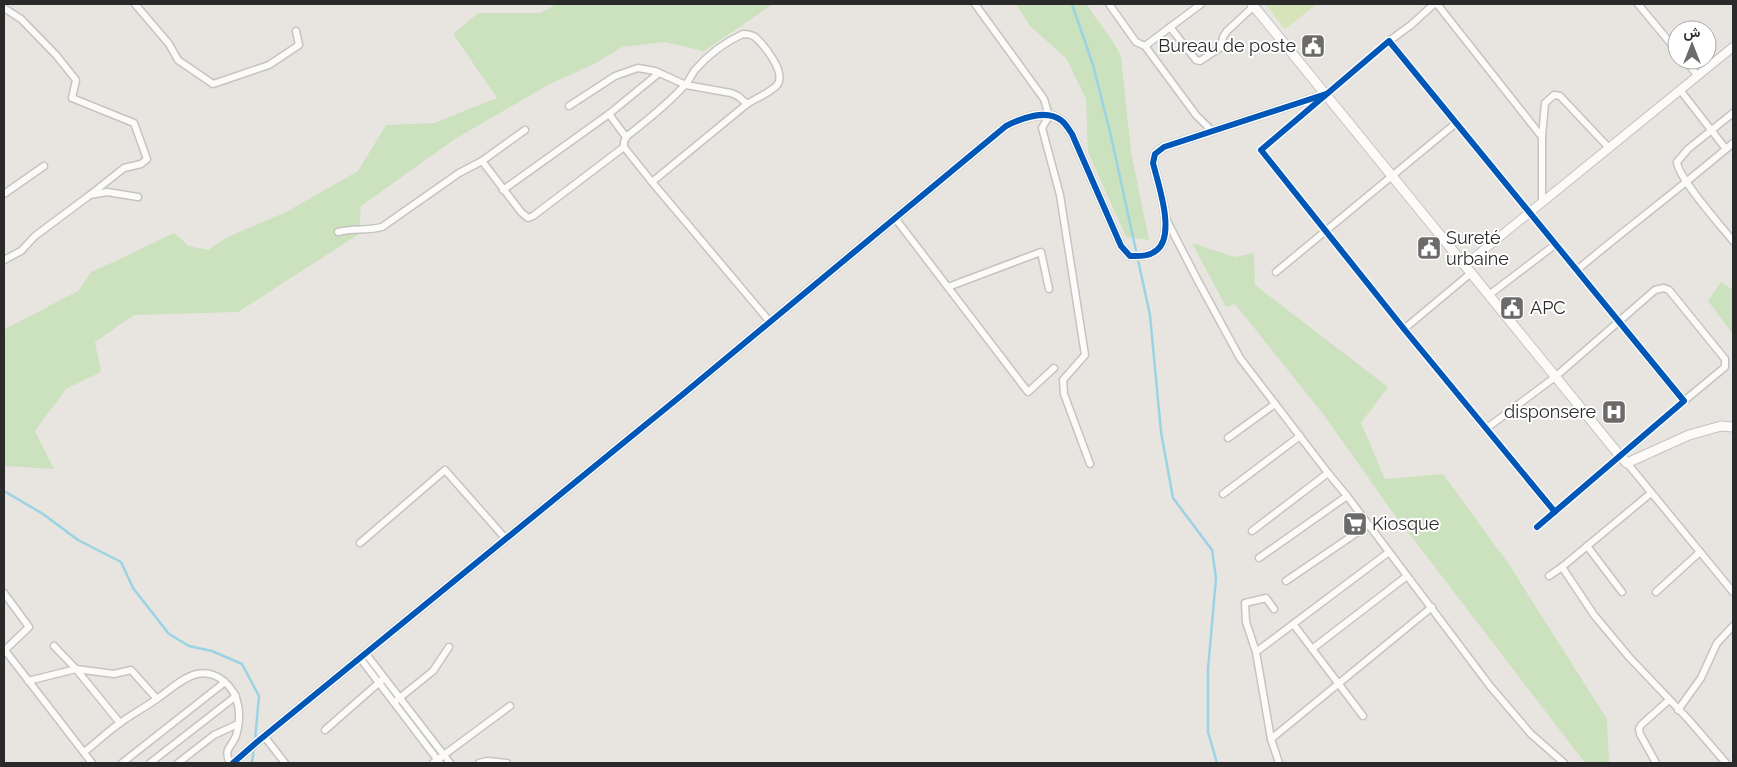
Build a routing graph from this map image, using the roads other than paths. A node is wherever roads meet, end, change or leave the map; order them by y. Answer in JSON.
{"nodes":[{"id":1,"x":974,"y":4,"type":"edge"},
{"id":2,"x":1109,"y":4,"type":"edge"},
{"id":3,"x":1201,"y":4,"type":"edge"},
{"id":4,"x":1640,"y":4,"type":"edge"},
{"id":5,"x":138,"y":5,"type":"edge"},
{"id":6,"x":1253,"y":5,"type":"edge"},
{"id":7,"x":1432,"y":5,"type":"edge"},
{"id":8,"x":4,"y":8,"type":"edge"},
{"id":9,"x":1170,"y":27,"type":"junction"},
{"id":10,"x":296,"y":31,"type":"dead end"},
{"id":11,"x":1667,"y":38,"type":"edge"},
{"id":12,"x":1389,"y":41,"type":"junction"},
{"id":13,"x":1145,"y":46,"type":"junction"},
{"id":14,"x":1733,"y":47,"type":"edge"},
{"id":15,"x":1693,"y":70,"type":"edge"},
{"id":16,"x":659,"y":73,"type":"junction"},
{"id":17,"x":1698,"y":76,"type":"junction"},
{"id":18,"x":686,"y":84,"type":"junction"},
{"id":19,"x":1680,"y":90,"type":"junction"},
{"id":20,"x":1326,"y":94,"type":"junction"},
{"id":21,"x":747,"y":104,"type":"junction"},
{"id":22,"x":569,"y":106,"type":"dead end"},
{"id":23,"x":1733,"y":113,"type":"edge"},
{"id":24,"x":609,"y":114,"type":"junction"},
{"id":25,"x":1049,"y":116,"type":"junction"},
{"id":26,"x":1456,"y":124,"type":"junction"},
{"id":27,"x":525,"y":130,"type":"dead end"},
{"id":28,"x":1711,"y":130,"type":"junction"},
{"id":29,"x":1212,"y":131,"type":"junction"},
{"id":30,"x":626,"y":137,"type":"junction"},
{"id":31,"x":1542,"y":137,"type":"junction"},
{"id":32,"x":1733,"y":143,"type":"edge"},
{"id":33,"x":624,"y":147,"type":"junction"},
{"id":34,"x":1609,"y":148,"type":"junction"},
{"id":35,"x":1726,"y":149,"type":"junction"},
{"id":36,"x":482,"y":161,"type":"junction"},
{"id":37,"x":44,"y":166,"type":"dead end"},
{"id":38,"x":1392,"y":177,"type":"junction"},
{"id":39,"x":652,"y":182,"type":"junction"},
{"id":40,"x":1687,"y":182,"type":"junction"},
{"id":41,"x":503,"y":190,"type":"junction"},
{"id":42,"x":4,"y":194,"type":"edge"},
{"id":43,"x":90,"y":194,"type":"junction"},
{"id":44,"x":138,"y":197,"type":"dead end"},
{"id":45,"x":1542,"y":202,"type":"junction"},
{"id":46,"x":1529,"y":212,"type":"junction"},
{"id":47,"x":895,"y":218,"type":"junction"},
{"id":48,"x":1166,"y":219,"type":"junction"},
{"id":49,"x":1326,"y":230,"type":"junction"},
{"id":50,"x":338,"y":232,"type":"dead end"},
{"id":51,"x":1732,"y":237,"type":"edge"},
{"id":52,"x":1556,"y":244,"type":"junction"},
{"id":53,"x":4,"y":260,"type":"edge"},
{"id":54,"x":1464,"y":265,"type":"junction"},
{"id":55,"x":1577,"y":270,"type":"junction"},
{"id":56,"x":1276,"y":272,"type":"dead end"},
{"id":57,"x":1471,"y":273,"type":"junction"},
{"id":58,"x":948,"y":288,"type":"junction"},
{"id":59,"x":1049,"y":289,"type":"dead end"},
{"id":60,"x":1489,"y":295,"type":"junction"},
{"id":61,"x":1619,"y":320,"type":"junction"},
{"id":62,"x":770,"y":322,"type":"junction"},
{"id":63,"x":1404,"y":329,"type":"junction"},
{"id":64,"x":1054,"y":368,"type":"dead end"},
{"id":65,"x":1555,"y":377,"type":"junction"},
{"id":66,"x":1684,"y":401,"type":"junction"},
{"id":67,"x":1275,"y":404,"type":"junction"},
{"id":68,"x":1733,"y":427,"type":"edge"},
{"id":69,"x":1487,"y":428,"type":"junction"},
{"id":70,"x":1300,"y":436,"type":"junction"},
{"id":71,"x":1228,"y":438,"type":"dead end"},
{"id":72,"x":1624,"y":459,"type":"junction"},
{"id":73,"x":1090,"y":464,"type":"dead end"},
{"id":74,"x":1328,"y":473,"type":"junction"},
{"id":75,"x":1651,"y":493,"type":"junction"},
{"id":76,"x":1223,"y":494,"type":"dead end"},
{"id":77,"x":1348,"y":496,"type":"junction"},
{"id":78,"x":1555,"y":512,"type":"junction"},
{"id":79,"x":1368,"y":525,"type":"junction"},
{"id":80,"x":1537,"y":527,"type":"dead end"},
{"id":81,"x":1252,"y":530,"type":"dead end"},
{"id":82,"x":505,"y":538,"type":"junction"},
{"id":83,"x":360,"y":543,"type":"dead end"},
{"id":84,"x":1587,"y":546,"type":"junction"},
{"id":85,"x":1389,"y":552,"type":"junction"},
{"id":86,"x":1700,"y":552,"type":"junction"},
{"id":87,"x":1259,"y":558,"type":"dead end"},
{"id":88,"x":1562,"y":567,"type":"junction"},
{"id":89,"x":1407,"y":576,"type":"junction"},
{"id":90,"x":1549,"y":576,"type":"dead end"},
{"id":91,"x":1286,"y":581,"type":"dead end"},
{"id":92,"x":1622,"y":592,"type":"dead end"},
{"id":93,"x":1656,"y":592,"type":"dead end"},
{"id":94,"x":1733,"y":592,"type":"edge"},
{"id":95,"x":4,"y":593,"type":"edge"},
{"id":96,"x":1432,"y":607,"type":"junction"},
{"id":97,"x":1274,"y":609,"type":"dead end"},
{"id":98,"x":1294,"y":625,"type":"junction"},
{"id":99,"x":1733,"y":626,"type":"edge"},
{"id":100,"x":54,"y":646,"type":"dead end"},
{"id":101,"x":449,"y":647,"type":"dead end"},
{"id":102,"x":1312,"y":649,"type":"junction"},
{"id":103,"x":4,"y":650,"type":"edge"},
{"id":104,"x":1256,"y":652,"type":"junction"},
{"id":105,"x":363,"y":656,"type":"junction"},
{"id":106,"x":76,"y":669,"type":"junction"},
{"id":107,"x":385,"y":678,"type":"junction"},
{"id":108,"x":28,"y":681,"type":"junction"},
{"id":109,"x":225,"y":682,"type":"junction"},
{"id":110,"x":380,"y":683,"type":"junction"},
{"id":111,"x":1338,"y":684,"type":"junction"},
{"id":112,"x":236,"y":696,"type":"junction"},
{"id":113,"x":400,"y":698,"type":"junction"},
{"id":114,"x":157,"y":699,"type":"junction"},
{"id":115,"x":1669,"y":700,"type":"junction"},
{"id":116,"x":394,"y":702,"type":"junction"},
{"id":117,"x":510,"y":706,"type":"dead end"},
{"id":118,"x":1678,"y":710,"type":"junction"},
{"id":119,"x":1363,"y":716,"type":"dead end"},
{"id":120,"x":120,"y":723,"type":"junction"},
{"id":121,"x":238,"y":724,"type":"junction"},
{"id":122,"x":326,"y":730,"type":"dead end"},
{"id":123,"x":264,"y":736,"type":"junction"},
{"id":124,"x":1271,"y":739,"type":"junction"},
{"id":125,"x":84,"y":752,"type":"junction"},
{"id":126,"x":444,"y":755,"type":"junction"},
{"id":127,"x":437,"y":762,"type":"edge"},
{"id":128,"x":92,"y":763,"type":"edge"},
{"id":129,"x":122,"y":763,"type":"edge"},
{"id":130,"x":150,"y":763,"type":"edge"},
{"id":131,"x":178,"y":763,"type":"edge"},
{"id":132,"x":231,"y":763,"type":"edge"},
{"id":133,"x":285,"y":763,"type":"edge"},
{"id":134,"x":450,"y":763,"type":"edge"},
{"id":135,"x":478,"y":763,"type":"edge"},
{"id":136,"x":507,"y":763,"type":"edge"},
{"id":137,"x":1279,"y":763,"type":"edge"},
{"id":138,"x":1564,"y":763,"type":"edge"},
{"id":139,"x":1656,"y":763,"type":"edge"},
{"id":140,"x":1726,"y":763,"type":"edge"}],
"edges":[{"from":1,"to":25,"type":"street"},
{"from":2,"to":13,"type":"street"},
{"from":3,"to":9,"type":"street"},
{"from":4,"to":11,"type":"street"},
{"from":5,"to":10,"type":"street"},
{"from":6,"to":9,"type":"street"},
{"from":6,"to":20,"type":"main road"},
{"from":7,"to":12,"type":"street"},
{"from":7,"to":31,"type":"street"},
{"from":8,"to":43,"type":"street"},
{"from":9,"to":13,"type":"street"},
{"from":12,"to":20,"type":"street"},
{"from":12,"to":26,"type":"street"},
{"from":13,"to":29,"type":"street"},
{"from":14,"to":17,"type":"street"},
{"from":15,"to":17,"type":"street"},
{"from":16,"to":18,"type":"street"},
{"from":16,"to":22,"type":"street"},
{"from":16,"to":24,"type":"street"},
{"from":17,"to":19,"type":"street"},
{"from":18,"to":21,"type":"street"},
{"from":18,"to":21,"type":"street"},
{"from":18,"to":30,"type":"street"},
{"from":19,"to":28,"type":"street"},
{"from":19,"to":34,"type":"street"},
{"from":20,"to":29,"type":"street"},
{"from":20,"to":38,"type":"main road"},
{"from":20,"to":49,"type":"street"},
{"from":21,"to":39,"type":"street"},
{"from":23,"to":28,"type":"street"},
{"from":24,"to":30,"type":"street"},
{"from":24,"to":41,"type":"street"},
{"from":25,"to":47,"type":"street"},
{"from":25,"to":48,"type":"street"},
{"from":25,"to":73,"type":"street"},
{"from":26,"to":38,"type":"street"},
{"from":26,"to":46,"type":"street"},
{"from":27,"to":36,"type":"street"},
{"from":28,"to":35,"type":"street"},
{"from":28,"to":40,"type":"street"},
{"from":29,"to":48,"type":"street"},
{"from":30,"to":33,"type":"street"},
{"from":31,"to":34,"type":"street"},
{"from":31,"to":45,"type":"street"},
{"from":32,"to":35,"type":"street"},
{"from":33,"to":39,"type":"street"},
{"from":33,"to":41,"type":"street"},
{"from":34,"to":45,"type":"street"},
{"from":35,"to":40,"type":"street"},
{"from":36,"to":41,"type":"street"},
{"from":36,"to":50,"type":"street"},
{"from":37,"to":42,"type":"street"},
{"from":38,"to":49,"type":"street"},
{"from":38,"to":54,"type":"main road"},
{"from":39,"to":62,"type":"street"},
{"from":40,"to":51,"type":"street"},
{"from":40,"to":55,"type":"street"},
{"from":43,"to":44,"type":"street"},
{"from":43,"to":53,"type":"street"},
{"from":45,"to":46,"type":"street"},
{"from":46,"to":52,"type":"street"},
{"from":46,"to":54,"type":"street"},
{"from":47,"to":58,"type":"street"},
{"from":47,"to":62,"type":"street"},
{"from":48,"to":67,"type":"street"},
{"from":49,"to":56,"type":"street"},
{"from":49,"to":63,"type":"street"},
{"from":52,"to":55,"type":"street"},
{"from":52,"to":60,"type":"street"},
{"from":54,"to":57,"type":"main road"},
{"from":55,"to":61,"type":"street"},
{"from":57,"to":60,"type":"main road"},
{"from":57,"to":63,"type":"street"},
{"from":58,"to":59,"type":"street"},
{"from":58,"to":64,"type":"street"},
{"from":60,"to":65,"type":"main road"},
{"from":61,"to":65,"type":"street"},
{"from":61,"to":66,"type":"street"},
{"from":61,"to":66,"type":"street"},
{"from":62,"to":82,"type":"street"},
{"from":63,"to":69,"type":"street"},
{"from":65,"to":69,"type":"street"},
{"from":65,"to":72,"type":"main road"},
{"from":66,"to":72,"type":"street"},
{"from":67,"to":70,"type":"street"},
{"from":67,"to":71,"type":"street"},
{"from":68,"to":72,"type":"main road"},
{"from":69,"to":78,"type":"street"},
{"from":70,"to":74,"type":"street"},
{"from":70,"to":76,"type":"street"},
{"from":72,"to":75,"type":"street"},
{"from":72,"to":78,"type":"street"},
{"from":74,"to":77,"type":"street"},
{"from":74,"to":81,"type":"street"},
{"from":75,"to":84,"type":"street"},
{"from":75,"to":86,"type":"street"},
{"from":77,"to":79,"type":"street"},
{"from":77,"to":87,"type":"street"},
{"from":78,"to":80,"type":"street"},
{"from":79,"to":85,"type":"street"},
{"from":79,"to":91,"type":"street"},
{"from":82,"to":83,"type":"street"},
{"from":82,"to":105,"type":"street"},
{"from":84,"to":88,"type":"street"},
{"from":84,"to":92,"type":"street"},
{"from":85,"to":89,"type":"street"},
{"from":85,"to":98,"type":"street"},
{"from":86,"to":93,"type":"street"},
{"from":86,"to":94,"type":"street"},
{"from":88,"to":90,"type":"street"},
{"from":88,"to":115,"type":"street"},
{"from":89,"to":96,"type":"street"},
{"from":89,"to":102,"type":"street"},
{"from":95,"to":103,"type":"street"},
{"from":96,"to":111,"type":"street"},
{"from":96,"to":138,"type":"street"},
{"from":97,"to":104,"type":"street"},
{"from":98,"to":102,"type":"street"},
{"from":98,"to":104,"type":"street"},
{"from":99,"to":118,"type":"street"},
{"from":100,"to":106,"type":"street"},
{"from":101,"to":113,"type":"street"},
{"from":102,"to":111,"type":"street"},
{"from":103,"to":108,"type":"street"},
{"from":104,"to":124,"type":"street"},
{"from":105,"to":107,"type":"street"},
{"from":105,"to":110,"type":"street"},
{"from":105,"to":123,"type":"street"},
{"from":106,"to":108,"type":"street"},
{"from":106,"to":114,"type":"street"},
{"from":106,"to":120,"type":"street"},
{"from":107,"to":110,"type":"street"},
{"from":107,"to":113,"type":"street"},
{"from":108,"to":125,"type":"street"},
{"from":109,"to":112,"type":"street"},
{"from":109,"to":114,"type":"street"},
{"from":109,"to":129,"type":"street"},
{"from":110,"to":116,"type":"street"},
{"from":110,"to":122,"type":"street"},
{"from":111,"to":119,"type":"street"},
{"from":111,"to":124,"type":"street"},
{"from":112,"to":121,"type":"street"},
{"from":112,"to":130,"type":"street"},
{"from":113,"to":116,"type":"street"},
{"from":113,"to":126,"type":"street"},
{"from":114,"to":120,"type":"street"},
{"from":115,"to":118,"type":"street"},
{"from":115,"to":139,"type":"street"},
{"from":116,"to":127,"type":"street"},
{"from":117,"to":126,"type":"street"},
{"from":118,"to":140,"type":"street"},
{"from":120,"to":125,"type":"street"},
{"from":121,"to":131,"type":"street"},
{"from":121,"to":132,"type":"street"},
{"from":123,"to":132,"type":"street"},
{"from":123,"to":133,"type":"street"},
{"from":124,"to":137,"type":"street"},
{"from":125,"to":128,"type":"street"},
{"from":126,"to":127,"type":"street"},
{"from":126,"to":134,"type":"street"},
{"from":135,"to":136,"type":"street"}]}
